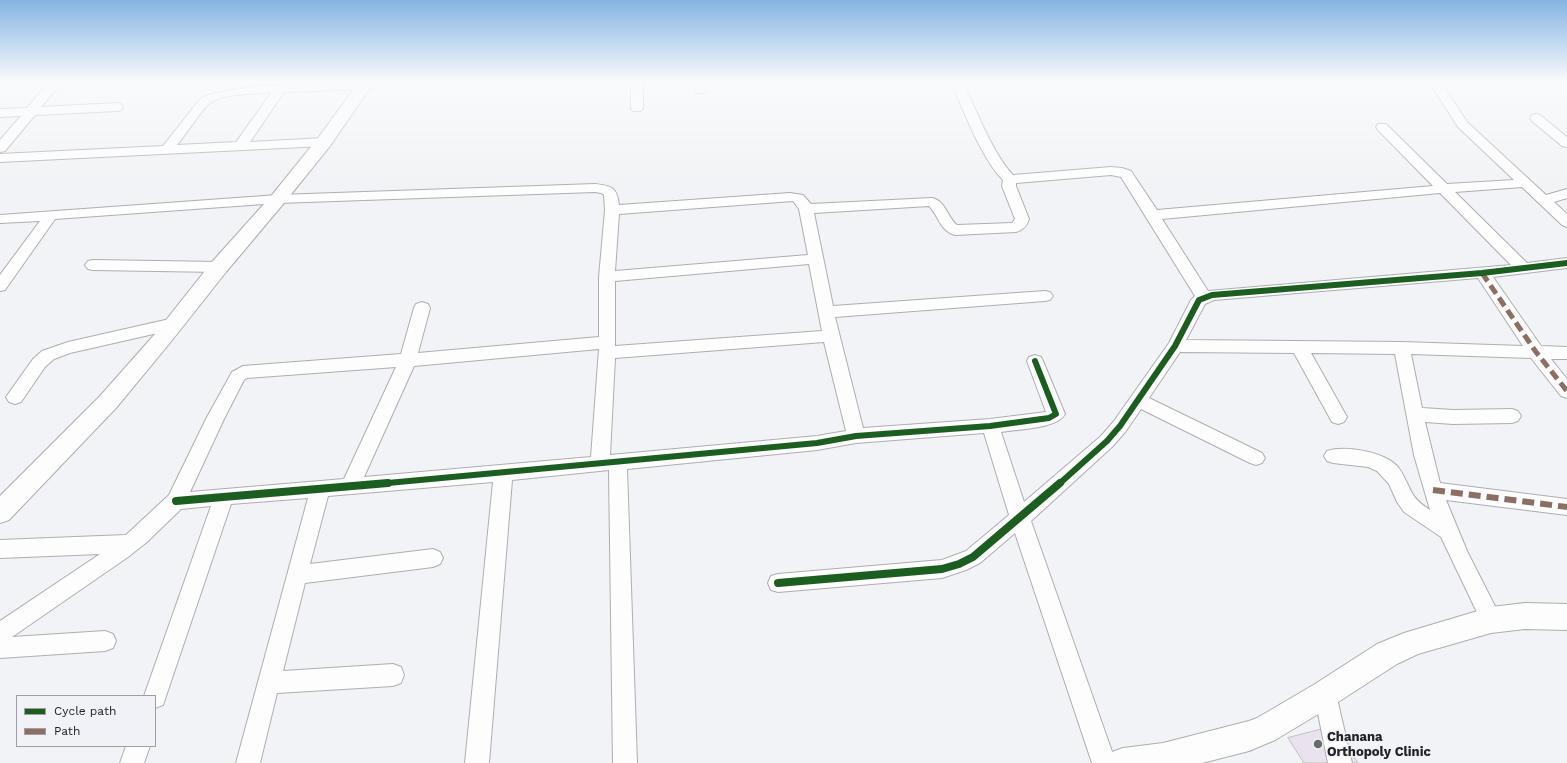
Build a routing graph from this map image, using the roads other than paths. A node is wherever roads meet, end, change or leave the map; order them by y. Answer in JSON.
{"nodes":[{"id":1,"x":28,"y":118,"type":"edge"},
{"id":2,"x":192,"y":118,"type":"edge"},
{"id":3,"x":260,"y":118,"type":"edge"},
{"id":4,"x":342,"y":118,"type":"edge"},
{"id":5,"x":974,"y":118,"type":"edge"},
{"id":6,"x":1458,"y":118,"type":"edge"},
{"id":7,"x":1536,"y":118,"type":"dead end"},
{"id":8,"x":1382,"y":127,"type":"dead end"},
{"id":9,"x":324,"y":142,"type":"junction"},
{"id":10,"x":1567,"y":143,"type":"edge"},
{"id":11,"x":241,"y":145,"type":"junction"},
{"id":12,"x":167,"y":150,"type":"junction"},
{"id":13,"x":2,"y":158,"type":"edge"},
{"id":14,"x":1010,"y":180,"type":"junction"},
{"id":15,"x":1524,"y":183,"type":"junction"},
{"id":16,"x":1443,"y":189,"type":"junction"},
{"id":17,"x":1567,"y":193,"type":"edge"},
{"id":18,"x":278,"y":199,"type":"junction"},
{"id":19,"x":1544,"y":201,"type":"junction"},
{"id":20,"x":806,"y":209,"type":"junction"},
{"id":21,"x":612,"y":210,"type":"junction"},
{"id":22,"x":51,"y":215,"type":"junction"},
{"id":23,"x":1153,"y":215,"type":"junction"},
{"id":24,"x":0,"y":219,"type":"edge"},
{"id":25,"x":1567,"y":222,"type":"edge"},
{"id":26,"x":815,"y":260,"type":"junction"},
{"id":27,"x":1567,"y":263,"type":"edge"},
{"id":28,"x":93,"y":265,"type":"dead end"},
{"id":29,"x":220,"y":266,"type":"junction"},
{"id":30,"x":1523,"y":268,"type":"junction"},
{"id":31,"x":1482,"y":273,"type":"junction"},
{"id":32,"x":607,"y":277,"type":"junction"},
{"id":33,"x":0,"y":286,"type":"edge"},
{"id":34,"x":1045,"y":296,"type":"dead end"},
{"id":35,"x":1204,"y":297,"type":"junction"},
{"id":36,"x":422,"y":308,"type":"dead end"},
{"id":37,"x":826,"y":312,"type":"junction"},
{"id":38,"x":174,"y":324,"type":"junction"},
{"id":39,"x":831,"y":336,"type":"junction"},
{"id":40,"x":1175,"y":346,"type":"junction"},
{"id":41,"x":1299,"y":347,"type":"junction"},
{"id":42,"x":606,"y":348,"type":"junction"},
{"id":43,"x":1402,"y":348,"type":"junction"},
{"id":44,"x":1536,"y":352,"type":"junction"},
{"id":45,"x":1567,"y":353,"type":"edge"},
{"id":46,"x":408,"y":360,"type":"junction"},
{"id":47,"x":1036,"y":361,"type":"dead end"},
{"id":48,"x":1565,"y":386,"type":"edge"},
{"id":49,"x":15,"y":397,"type":"dead end"},
{"id":50,"x":1138,"y":400,"type":"junction"},
{"id":51,"x":1415,"y":414,"type":"junction"},
{"id":52,"x":1512,"y":416,"type":"dead end"},
{"id":53,"x":1338,"y":417,"type":"dead end"},
{"id":54,"x":990,"y":426,"type":"junction"},
{"id":55,"x":856,"y":436,"type":"junction"},
{"id":56,"x":1333,"y":456,"type":"dead end"},
{"id":57,"x":1256,"y":458,"type":"dead end"},
{"id":58,"x":609,"y":462,"type":"junction"},
{"id":59,"x":503,"y":473,"type":"junction"},
{"id":60,"x":350,"y":486,"type":"junction"},
{"id":61,"x":320,"y":489,"type":"junction"},
{"id":62,"x":1433,"y":490,"type":"junction"},
{"id":63,"x":224,"y":497,"type":"junction"},
{"id":64,"x":176,"y":501,"type":"junction"},
{"id":65,"x":1567,"y":507,"type":"edge"},
{"id":66,"x":0,"y":512,"type":"edge"},
{"id":67,"x":1020,"y":518,"type":"junction"},
{"id":68,"x":1449,"y":532,"type":"junction"},
{"id":69,"x":130,"y":544,"type":"junction"},
{"id":70,"x":0,"y":549,"type":"edge"},
{"id":71,"x":432,"y":558,"type":"dead end"},
{"id":72,"x":297,"y":575,"type":"junction"},
{"id":73,"x":778,"y":583,"type":"dead end"},
{"id":74,"x":1567,"y":617,"type":"edge"},
{"id":75,"x":1491,"y":620,"type":"junction"},
{"id":76,"x":0,"y":633,"type":"edge"},
{"id":77,"x":105,"y":641,"type":"dead end"},
{"id":78,"x":0,"y":648,"type":"edge"},
{"id":79,"x":393,"y":675,"type":"dead end"},
{"id":80,"x":269,"y":683,"type":"junction"},
{"id":81,"x":1325,"y":694,"type":"junction"},
{"id":82,"x":155,"y":695,"type":"edge"},
{"id":83,"x":138,"y":747,"type":"edge"},
{"id":84,"x":1175,"y":759,"type":"edge"},
{"id":85,"x":132,"y":763,"type":"edge"},
{"id":86,"x":248,"y":763,"type":"edge"},
{"id":87,"x":477,"y":763,"type":"edge"},
{"id":88,"x":625,"y":763,"type":"edge"},
{"id":89,"x":1104,"y":763,"type":"edge"},
{"id":90,"x":1123,"y":763,"type":"edge"},
{"id":91,"x":1340,"y":763,"type":"edge"}],
"edges":[{"from":1,"to":13,"type":"street"},
{"from":2,"to":12,"type":"street"},
{"from":3,"to":11,"type":"street"},
{"from":4,"to":9,"type":"street"},
{"from":5,"to":14,"type":"street"},
{"from":6,"to":15,"type":"street"},
{"from":7,"to":10,"type":"street"},
{"from":8,"to":16,"type":"street"},
{"from":9,"to":11,"type":"street"},
{"from":9,"to":18,"type":"street"},
{"from":11,"to":12,"type":"street"},
{"from":12,"to":13,"type":"street"},
{"from":14,"to":20,"type":"street"},
{"from":14,"to":23,"type":"street"},
{"from":15,"to":16,"type":"street"},
{"from":15,"to":19,"type":"street"},
{"from":16,"to":23,"type":"street"},
{"from":16,"to":30,"type":"street"},
{"from":17,"to":19,"type":"street"},
{"from":18,"to":21,"type":"street"},
{"from":18,"to":22,"type":"street"},
{"from":18,"to":29,"type":"street"},
{"from":19,"to":25,"type":"street"},
{"from":20,"to":21,"type":"street"},
{"from":20,"to":26,"type":"street"},
{"from":21,"to":32,"type":"street"},
{"from":22,"to":24,"type":"street"},
{"from":22,"to":33,"type":"street"},
{"from":23,"to":35,"type":"street"},
{"from":26,"to":32,"type":"street"},
{"from":26,"to":37,"type":"street"},
{"from":27,"to":30,"type":"street"},
{"from":28,"to":29,"type":"street"},
{"from":29,"to":38,"type":"street"},
{"from":30,"to":31,"type":"street"},
{"from":31,"to":35,"type":"street"},
{"from":31,"to":44,"type":"street"},
{"from":32,"to":42,"type":"street"},
{"from":34,"to":37,"type":"street"},
{"from":35,"to":40,"type":"street"},
{"from":36,"to":46,"type":"street"},
{"from":37,"to":39,"type":"street"},
{"from":38,"to":49,"type":"street"},
{"from":38,"to":66,"type":"street"},
{"from":39,"to":42,"type":"street"},
{"from":39,"to":55,"type":"street"},
{"from":40,"to":41,"type":"street"},
{"from":40,"to":50,"type":"street"},
{"from":41,"to":43,"type":"street"},
{"from":41,"to":53,"type":"street"},
{"from":42,"to":46,"type":"street"},
{"from":42,"to":58,"type":"street"},
{"from":43,"to":44,"type":"street"},
{"from":43,"to":51,"type":"street"},
{"from":44,"to":45,"type":"street"},
{"from":44,"to":48,"type":"street"},
{"from":46,"to":60,"type":"street"},
{"from":46,"to":64,"type":"street"},
{"from":47,"to":54,"type":"street"},
{"from":50,"to":57,"type":"street"},
{"from":50,"to":67,"type":"street"},
{"from":51,"to":52,"type":"street"},
{"from":51,"to":62,"type":"street"},
{"from":54,"to":55,"type":"street"},
{"from":54,"to":67,"type":"street"},
{"from":55,"to":58,"type":"street"},
{"from":56,"to":68,"type":"street"},
{"from":58,"to":59,"type":"street"},
{"from":58,"to":88,"type":"street"},
{"from":59,"to":60,"type":"street"},
{"from":59,"to":87,"type":"street"},
{"from":60,"to":61,"type":"street"},
{"from":61,"to":63,"type":"street"},
{"from":61,"to":72,"type":"street"},
{"from":62,"to":65,"type":"street"},
{"from":62,"to":68,"type":"street"},
{"from":63,"to":64,"type":"street"},
{"from":63,"to":82,"type":"street"},
{"from":64,"to":69,"type":"street"},
{"from":67,"to":73,"type":"street"},
{"from":67,"to":89,"type":"street"},
{"from":68,"to":75,"type":"street"},
{"from":69,"to":70,"type":"street"},
{"from":69,"to":76,"type":"street"},
{"from":71,"to":72,"type":"street"},
{"from":72,"to":80,"type":"street"},
{"from":74,"to":75,"type":"street"},
{"from":75,"to":81,"type":"street"},
{"from":77,"to":78,"type":"street"},
{"from":79,"to":80,"type":"street"},
{"from":80,"to":86,"type":"street"},
{"from":81,"to":84,"type":"street"},
{"from":81,"to":91,"type":"street"},
{"from":83,"to":85,"type":"street"},
{"from":84,"to":90,"type":"street"}]}
